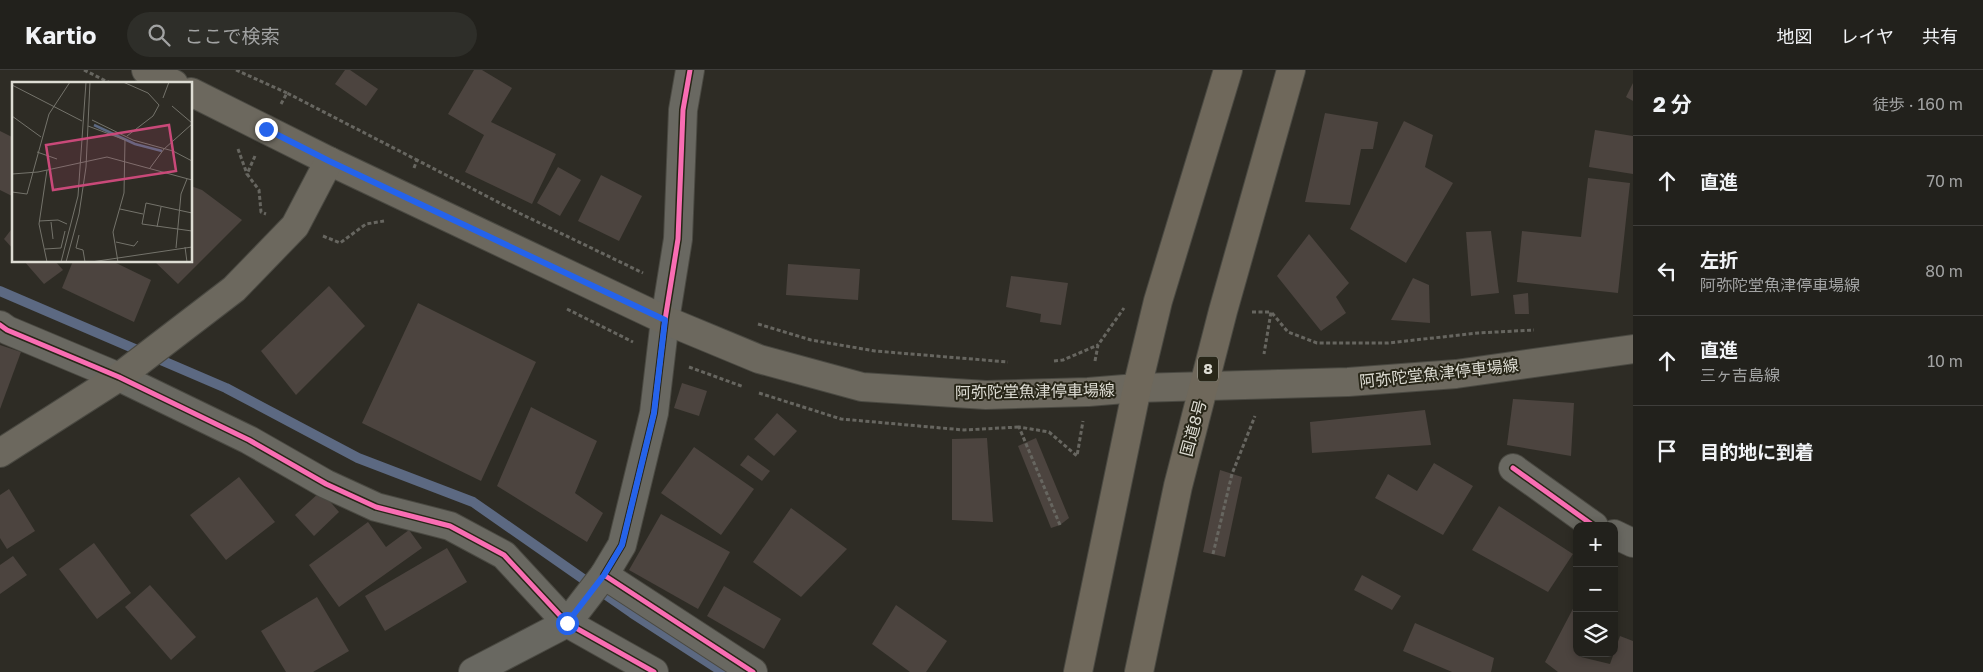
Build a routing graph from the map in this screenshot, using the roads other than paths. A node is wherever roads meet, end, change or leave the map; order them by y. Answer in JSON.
{"nodes":[{"id":1,"x":146,"y":70,"type":"edge"},
{"id":2,"x":690,"y":70,"type":"edge"},
{"id":3,"x":1228,"y":70,"type":"edge"},
{"id":4,"x":1290,"y":70,"type":"edge"},
{"id":5,"x":170,"y":82,"type":"edge"},
{"id":6,"x":192,"y":92,"type":"edge"},
{"id":7,"x":329,"y":161,"type":"junction"},
{"id":8,"x":665,"y":320,"type":"junction"},
{"id":9,"x":0,"y":325,"type":"edge"},
{"id":10,"x":1633,"y":348,"type":"edge"},
{"id":11,"x":119,"y":377,"type":"junction"},
{"id":12,"x":1204,"y":387,"type":"junction"},
{"id":13,"x":1137,"y":388,"type":"junction"},
{"id":14,"x":0,"y":454,"type":"edge"},
{"id":15,"x":1514,"y":468,"type":"dead end"},
{"id":16,"x":1588,"y":522,"type":"edge"},
{"id":17,"x":1618,"y":536,"type":"edge"},
{"id":18,"x":1633,"y":542,"type":"edge"},
{"id":19,"x":604,"y":575,"type":"junction"},
{"id":20,"x":567,"y":623,"type":"junction"},
{"id":21,"x":473,"y":672,"type":"edge"},
{"id":22,"x":654,"y":672,"type":"edge"},
{"id":23,"x":753,"y":672,"type":"edge"},
{"id":24,"x":1078,"y":672,"type":"edge"},
{"id":25,"x":1139,"y":672,"type":"edge"}],
"edges":[{"from":1,"to":5,"type":"main road"},
{"from":2,"to":8,"type":"street"},
{"from":3,"to":13,"type":"highway"},
{"from":4,"to":12,"type":"highway","name":"国道8号","number":"8"},
{"from":6,"to":7,"type":"main road","name":"阿弥陀堂魚津停車場線"},
{"from":7,"to":8,"type":"main road","name":"阿弥陀堂魚津停車場線"},
{"from":7,"to":11,"type":"main road"},
{"from":8,"to":13,"type":"main road","name":"阿弥陀堂魚津停車場線"},
{"from":8,"to":19,"type":"street"},
{"from":9,"to":11,"type":"street"},
{"from":10,"to":12,"type":"main road","name":"阿弥陀堂魚津停車場線"},
{"from":11,"to":14,"type":"main road"},
{"from":11,"to":20,"type":"street"},
{"from":12,"to":13,"type":"main road","name":"阿弥陀堂魚津停車場線"},
{"from":12,"to":25,"type":"highway","name":"国道8号","number":"8"},
{"from":13,"to":24,"type":"highway"},
{"from":15,"to":16,"type":"street"},
{"from":17,"to":18,"type":"street"},
{"from":19,"to":20,"type":"street"},
{"from":19,"to":23,"type":"street"},
{"from":20,"to":21,"type":"street"},
{"from":20,"to":22,"type":"street"}]}
